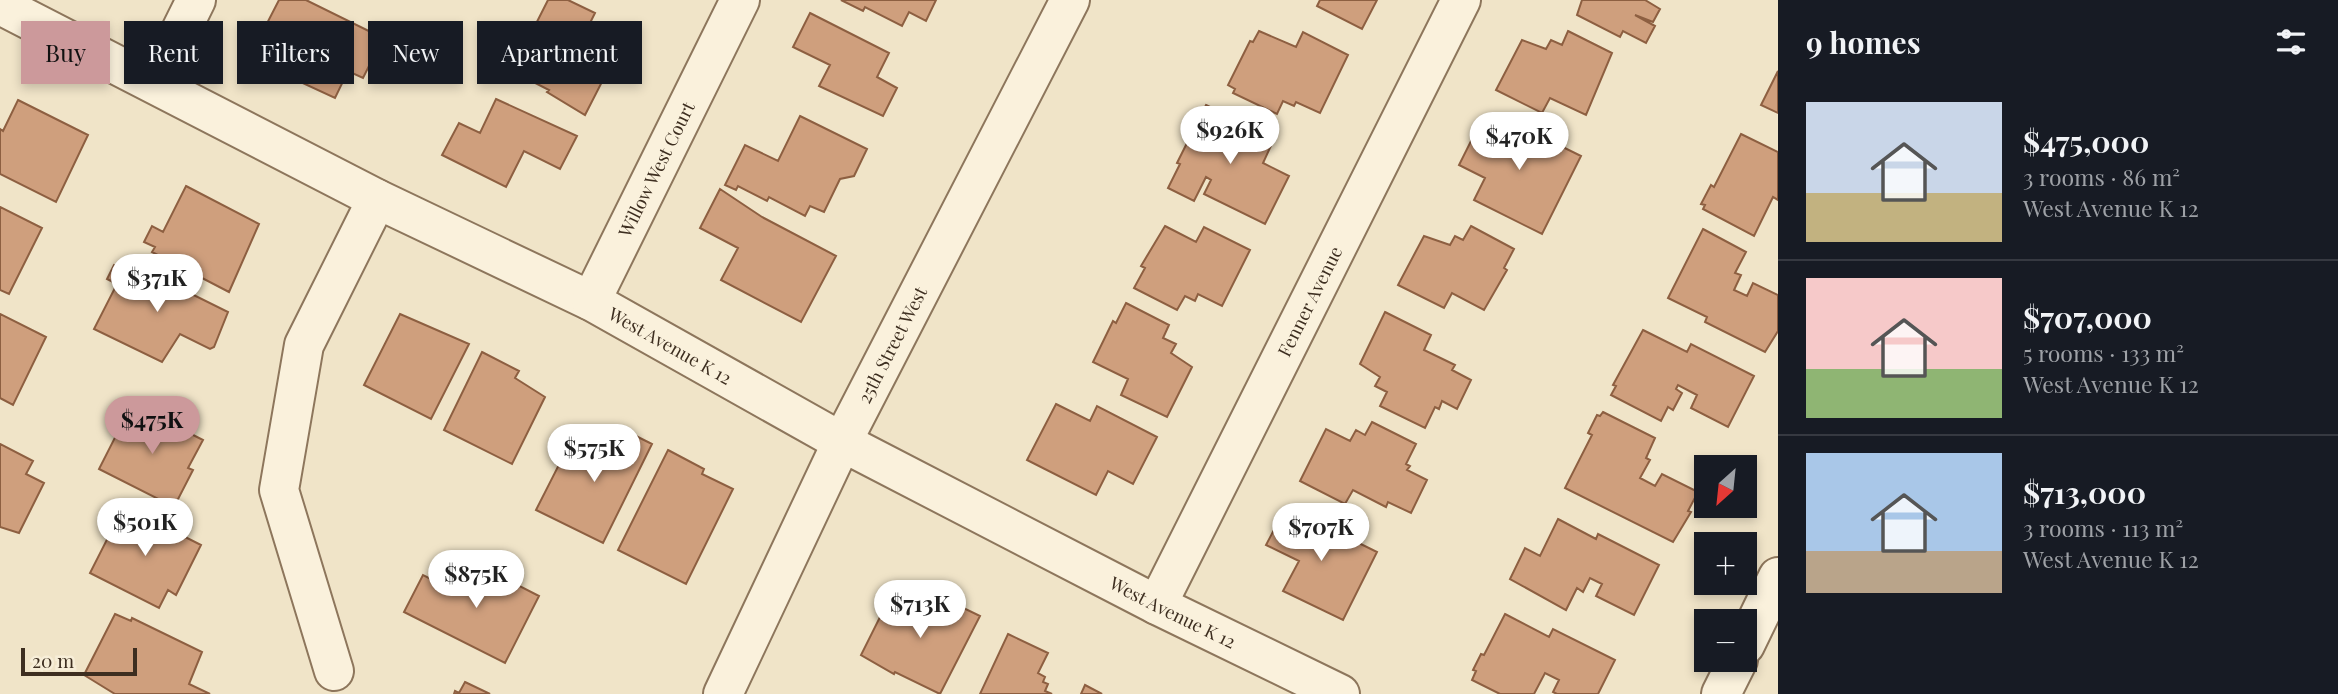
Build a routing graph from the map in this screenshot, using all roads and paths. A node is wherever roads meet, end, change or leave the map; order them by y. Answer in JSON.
{"nodes":[{"id":1,"x":197,"y":0,"type":"edge"},
{"id":2,"x":740,"y":0,"type":"edge"},
{"id":3,"x":1070,"y":0,"type":"edge"},
{"id":4,"x":1461,"y":0,"type":"edge"},
{"id":5,"x":0,"y":5,"type":"edge"},
{"id":6,"x":186,"y":21,"type":"edge"},
{"id":7,"x":124,"y":67,"type":"edge"},
{"id":8,"x":157,"y":84,"type":"edge"},
{"id":9,"x":377,"y":199,"type":"junction"},
{"id":10,"x":591,"y":301,"type":"junction"},
{"id":11,"x":842,"y":442,"type":"junction"},
{"id":12,"x":1778,"y":577,"type":"edge"},
{"id":13,"x":1157,"y":605,"type":"junction"},
{"id":14,"x":1757,"y":620,"type":"edge"},
{"id":15,"x":334,"y":671,"type":"dead end"},
{"id":16,"x":1732,"y":672,"type":"edge"},
{"id":17,"x":723,"y":694,"type":"edge"},
{"id":18,"x":1340,"y":694,"type":"edge"},
{"id":19,"x":1721,"y":694,"type":"edge"}],
"edges":[{"from":1,"to":6,"type":"street"},
{"from":2,"to":10,"type":"street","name":"Willow West Court"},
{"from":3,"to":11,"type":"street","name":"25th Street West"},
{"from":4,"to":13,"type":"street","name":"Fenner Avenue"},
{"from":5,"to":7,"type":"street","name":"West Avenue K 12"},
{"from":8,"to":9,"type":"street","name":"West Avenue K 12"},
{"from":9,"to":10,"type":"street","name":"West Avenue K 12"},
{"from":9,"to":15,"type":"street"},
{"from":10,"to":11,"type":"street","name":"West Avenue K 12"},
{"from":11,"to":13,"type":"street","name":"West Avenue K 12"},
{"from":11,"to":17,"type":"street","name":"25th Street West"},
{"from":12,"to":14,"type":"street"},
{"from":13,"to":18,"type":"street","name":"West Avenue K 12"},
{"from":16,"to":19,"type":"street"}]}
